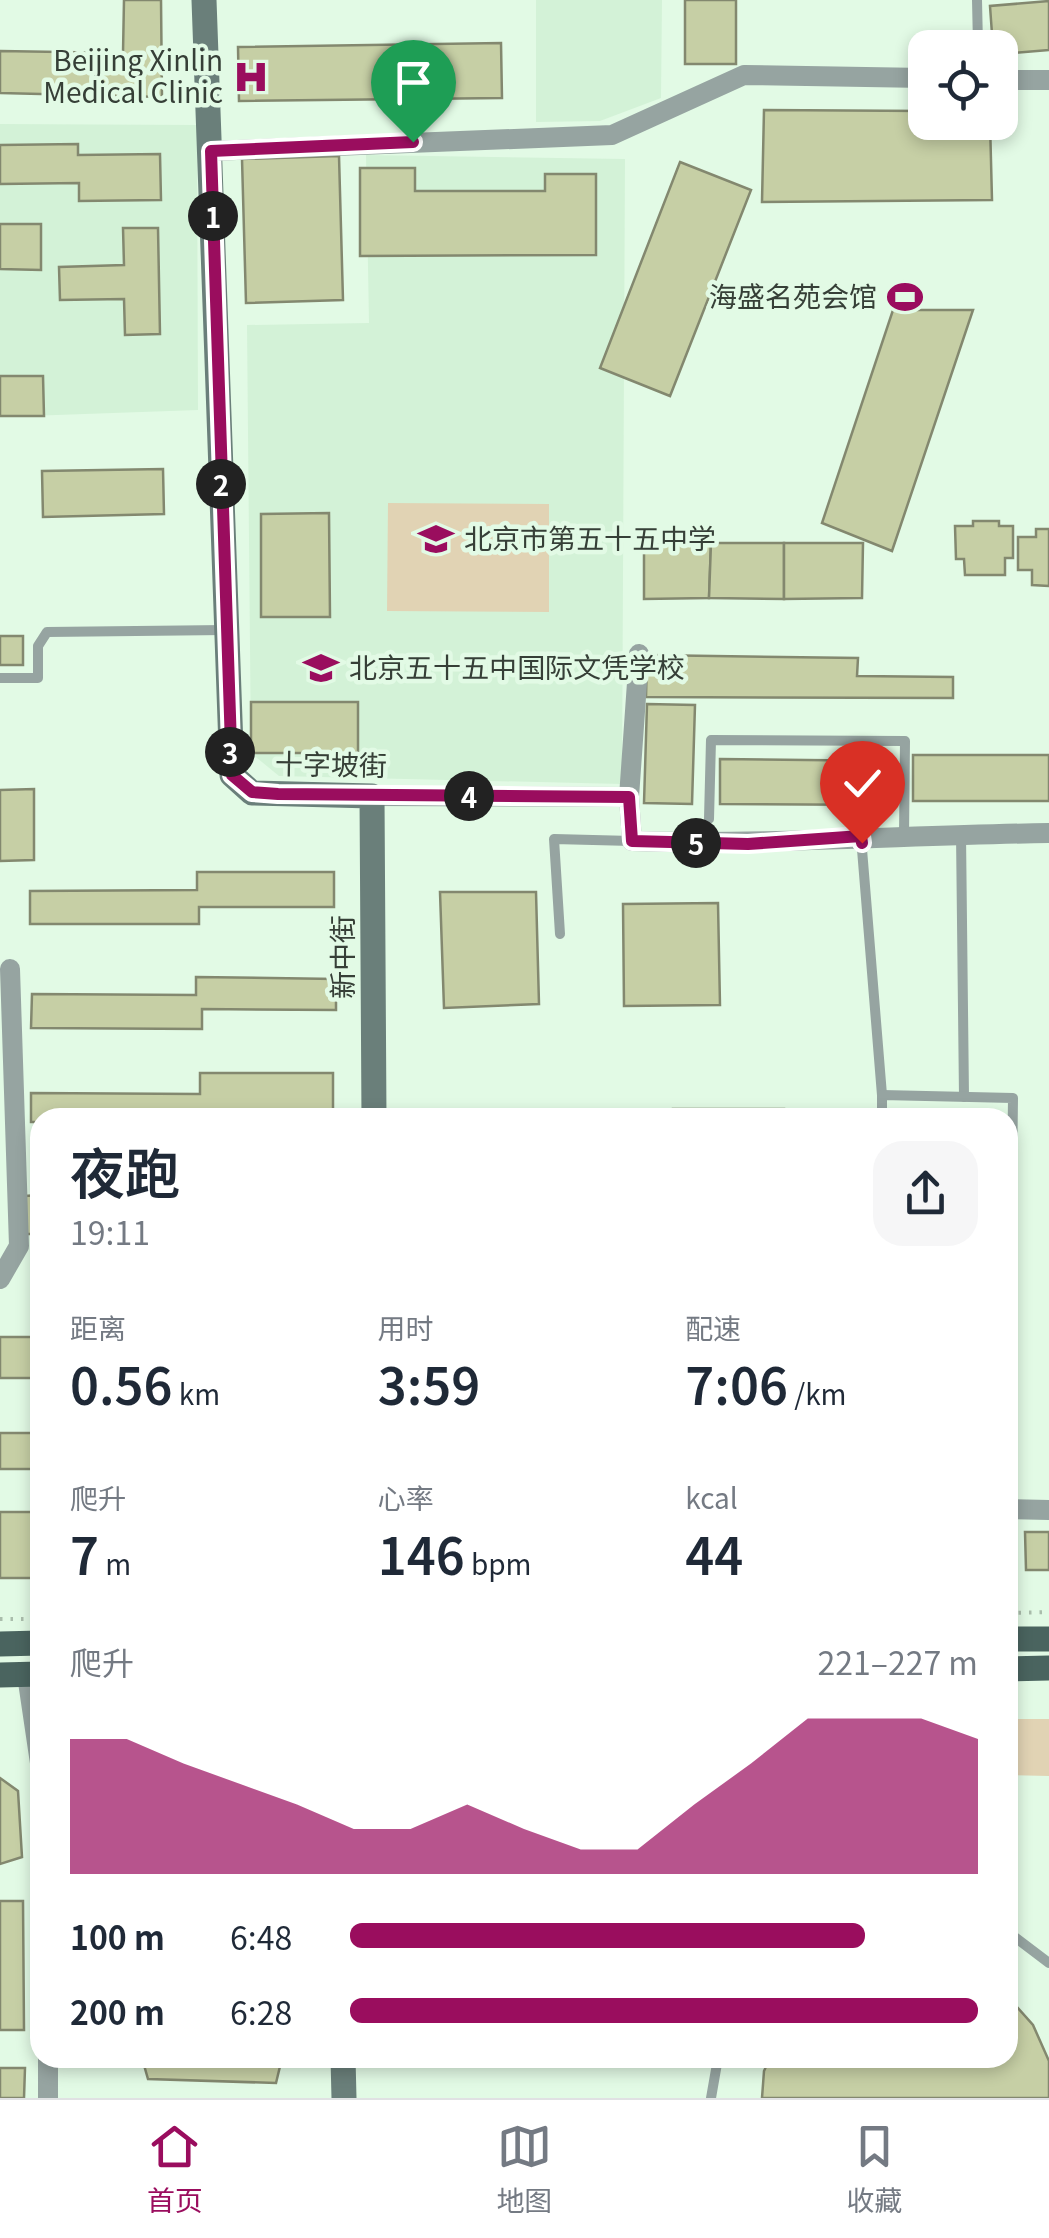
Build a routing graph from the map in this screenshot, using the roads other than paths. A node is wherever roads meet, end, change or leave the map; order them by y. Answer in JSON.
{"nodes":[{"id":1,"x":204,"y":0,"type":"edge"},
{"id":2,"x":977,"y":0,"type":"edge"},
{"id":3,"x":978,"y":30,"type":"edge"},
{"id":4,"x":908,"y":78,"type":"edge"},
{"id":5,"x":1018,"y":80,"type":"edge"},
{"id":6,"x":1049,"y":80,"type":"edge"},
{"id":7,"x":211,"y":151,"type":"junction"},
{"id":8,"x":226,"y":630,"type":"junction"},
{"id":9,"x":639,"y":654,"type":"dead end"},
{"id":10,"x":0,"y":678,"type":"edge"},
{"id":11,"x":372,"y":796,"type":"junction"},
{"id":12,"x":629,"y":797,"type":"junction"},
{"id":13,"x":709,"y":819,"type":"dead end"},
{"id":14,"x":1049,"y":833,"type":"edge"},
{"id":15,"x":961,"y":834,"type":"junction"},
{"id":16,"x":904,"y":835,"type":"junction"},
{"id":17,"x":861,"y":836,"type":"junction"},
{"id":18,"x":632,"y":841,"type":"junction"},
{"id":19,"x":560,"y":934,"type":"dead end"},
{"id":20,"x":10,"y":969,"type":"dead end"},
{"id":21,"x":882,"y":1096,"type":"junction"},
{"id":22,"x":964,"y":1097,"type":"junction"},
{"id":23,"x":374,"y":1108,"type":"edge"},
{"id":24,"x":882,"y":1108,"type":"edge"},
{"id":25,"x":1013,"y":1108,"type":"edge"},
{"id":26,"x":0,"y":1279,"type":"edge"},
{"id":27,"x":1018,"y":1509,"type":"edge"},
{"id":28,"x":1049,"y":1510,"type":"edge"},
{"id":29,"x":1018,"y":1639,"type":"edge"},
{"id":30,"x":1049,"y":1639,"type":"edge"},
{"id":31,"x":1018,"y":1668,"type":"edge"},
{"id":32,"x":1049,"y":1668,"type":"edge"},
{"id":33,"x":0,"y":1675,"type":"edge"},
{"id":34,"x":30,"y":1675,"type":"edge"},
{"id":35,"x":1018,"y":1940,"type":"edge"},
{"id":36,"x":1049,"y":1963,"type":"edge"},
{"id":37,"x":48,"y":2068,"type":"edge"},
{"id":38,"x":343,"y":2068,"type":"edge"},
{"id":39,"x":716,"y":2068,"type":"edge"},
{"id":40,"x":48,"y":2098,"type":"edge"},
{"id":41,"x":344,"y":2098,"type":"edge"},
{"id":42,"x":711,"y":2098,"type":"edge"}],
"edges":[{"from":1,"to":7,"type":"street","name":"十字坡街"},
{"from":2,"to":3,"type":"lane"},
{"from":4,"to":7,"type":"street"},
{"from":5,"to":6,"type":"street"},
{"from":7,"to":8,"type":"street","name":"十字坡街"},
{"from":8,"to":10,"type":"lane"},
{"from":8,"to":11,"type":"street","name":"十字坡街"},
{"from":9,"to":12,"type":"street"},
{"from":11,"to":12,"type":"street","name":"十字坡街"},
{"from":11,"to":23,"type":"street","name":"新中街"},
{"from":12,"to":18,"type":"street"},
{"from":13,"to":16,"type":"lane"},
{"from":14,"to":15,"type":"street"},
{"from":15,"to":16,"type":"street"},
{"from":15,"to":22,"type":"lane"},
{"from":16,"to":17,"type":"street"},
{"from":17,"to":18,"type":"street"},
{"from":17,"to":21,"type":"lane"},
{"from":18,"to":19,"type":"lane"},
{"from":20,"to":26,"type":"street"},
{"from":21,"to":22,"type":"lane"},
{"from":21,"to":24,"type":"lane"},
{"from":22,"to":25,"type":"lane"},
{"from":27,"to":28,"type":"street"},
{"from":29,"to":30,"type":"main road"},
{"from":31,"to":32,"type":"main road"},
{"from":33,"to":34,"type":"main road"},
{"from":35,"to":36,"type":"lane"},
{"from":37,"to":40,"type":"street"},
{"from":38,"to":41,"type":"street"},
{"from":39,"to":42,"type":"lane"}]}
